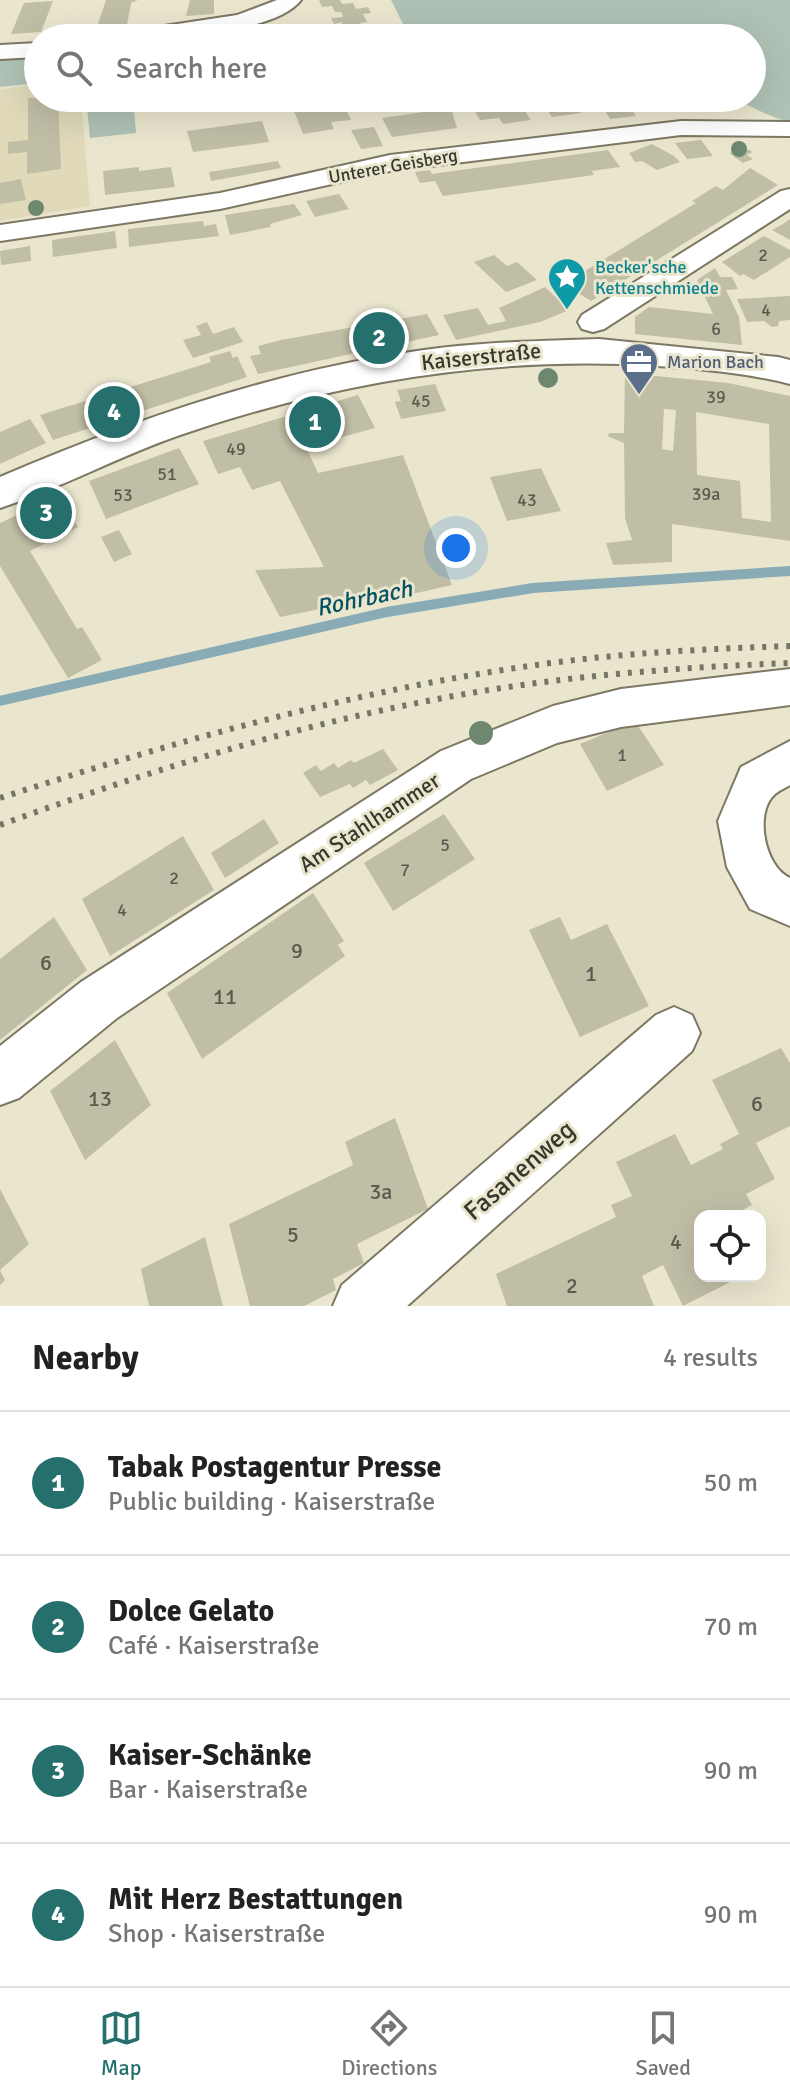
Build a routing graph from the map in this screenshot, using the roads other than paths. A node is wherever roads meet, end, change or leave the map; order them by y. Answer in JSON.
{"nodes":[{"id":1,"x":291,"y":0,"type":"edge"},
{"id":2,"x":212,"y":24,"type":"edge"},
{"id":3,"x":24,"y":51,"type":"edge"},
{"id":4,"x":0,"y":52,"type":"edge"},
{"id":5,"x":790,"y":129,"type":"edge"},
{"id":6,"x":790,"y":197,"type":"edge"},
{"id":7,"x":0,"y":233,"type":"edge"},
{"id":8,"x":593,"y":322,"type":"dead end"},
{"id":9,"x":790,"y":372,"type":"edge"},
{"id":10,"x":0,"y":493,"type":"edge"},
{"id":11,"x":790,"y":687,"type":"edge"},
{"id":12,"x":790,"y":761,"type":"edge"},
{"id":13,"x":790,"y":902,"type":"edge"},
{"id":14,"x":674,"y":1033,"type":"dead end"},
{"id":15,"x":0,"y":1079,"type":"edge"},
{"id":16,"x":363,"y":1306,"type":"edge"}],
"edges":[{"from":1,"to":2,"type":"street"},
{"from":3,"to":4,"type":"street"},
{"from":5,"to":7,"type":"street","name":"Unterer Geisberg"},
{"from":6,"to":8,"type":"street"},
{"from":9,"to":10,"type":"main road","name":"Kaiserstraße"},
{"from":11,"to":15,"type":"street","name":"Am Stahlhammer"},
{"from":12,"to":13,"type":"street"},
{"from":14,"to":16,"type":"street","name":"Fasanenweg"}]}
